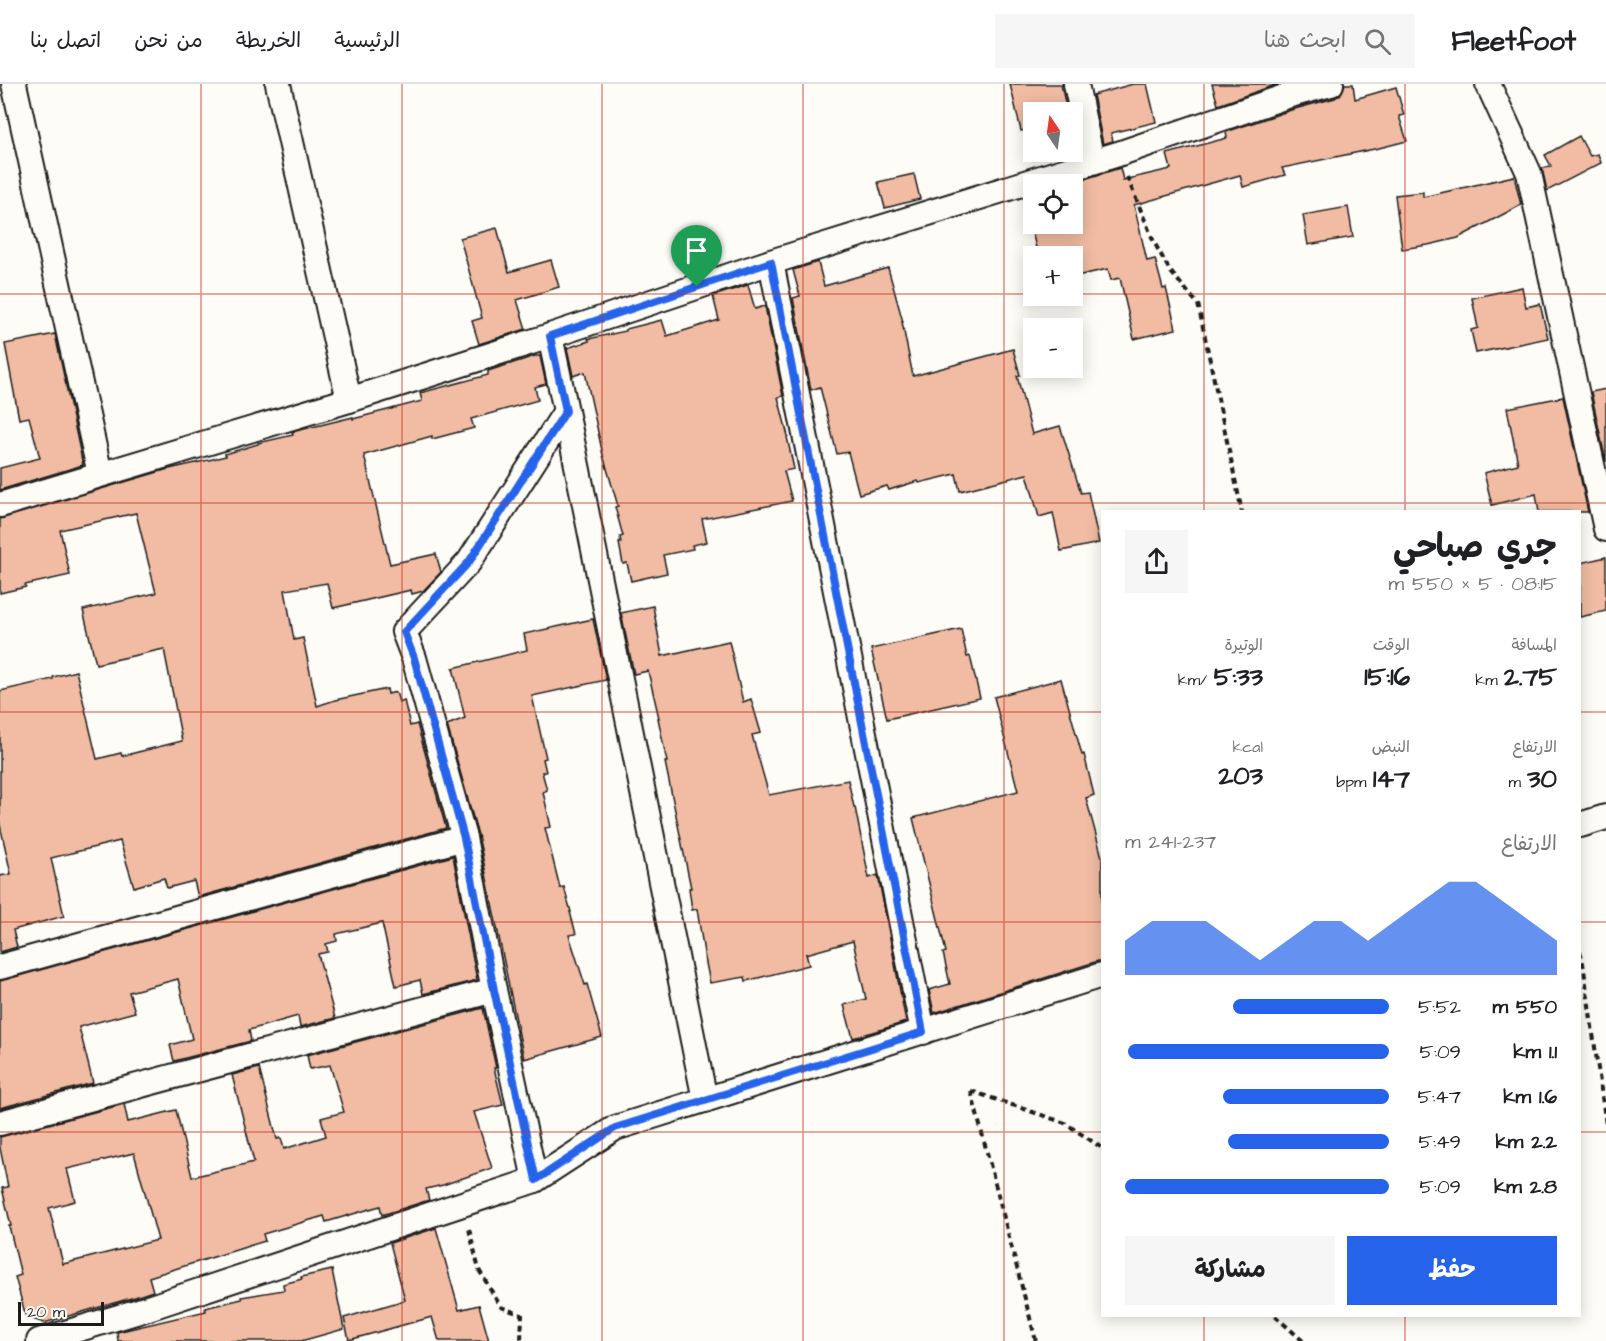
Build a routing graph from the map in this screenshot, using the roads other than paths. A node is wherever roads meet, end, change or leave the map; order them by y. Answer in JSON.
{"nodes":[{"id":1,"x":14,"y":84,"type":"edge"},
{"id":2,"x":278,"y":84,"type":"edge"},
{"id":3,"x":1076,"y":84,"type":"edge"},
{"id":4,"x":1331,"y":84,"type":"edge"},
{"id":5,"x":1488,"y":84,"type":"edge"},
{"id":6,"x":1092,"y":161,"type":"junction"},
{"id":7,"x":771,"y":262,"type":"junction"},
{"id":8,"x":550,"y":336,"type":"junction"},
{"id":9,"x":349,"y":400,"type":"junction"},
{"id":10,"x":566,"y":411,"type":"junction"},
{"id":11,"x":100,"y":474,"type":"junction"},
{"id":12,"x":0,"y":505,"type":"edge"},
{"id":13,"x":1606,"y":529,"type":"edge"},
{"id":14,"x":1606,"y":817,"type":"edge"},
{"id":15,"x":1581,"y":825,"type":"edge"},
{"id":16,"x":464,"y":838,"type":"junction"},
{"id":17,"x":0,"y":967,"type":"edge"},
{"id":18,"x":1101,"y":975,"type":"edge"},
{"id":19,"x":494,"y":990,"type":"junction"},
{"id":20,"x":923,"y":1032,"type":"junction"},
{"id":21,"x":705,"y":1100,"type":"junction"},
{"id":22,"x":0,"y":1123,"type":"edge"},
{"id":23,"x":536,"y":1180,"type":"junction"},
{"id":24,"x":39,"y":1341,"type":"edge"}],
"edges":[{"from":1,"to":11,"type":"street"},
{"from":2,"to":9,"type":"street"},
{"from":3,"to":6,"type":"street"},
{"from":4,"to":6,"type":"street"},
{"from":5,"to":13,"type":"street"},
{"from":6,"to":7,"type":"street"},
{"from":7,"to":8,"type":"street"},
{"from":7,"to":20,"type":"street"},
{"from":8,"to":9,"type":"street"},
{"from":8,"to":10,"type":"street"},
{"from":9,"to":11,"type":"street"},
{"from":10,"to":16,"type":"street"},
{"from":10,"to":21,"type":"street"},
{"from":11,"to":12,"type":"street"},
{"from":14,"to":15,"type":"street"},
{"from":16,"to":17,"type":"street"},
{"from":16,"to":19,"type":"street"},
{"from":18,"to":20,"type":"street"},
{"from":19,"to":22,"type":"street"},
{"from":19,"to":23,"type":"street"},
{"from":20,"to":21,"type":"street"},
{"from":21,"to":23,"type":"street"},
{"from":23,"to":24,"type":"street"}]}
